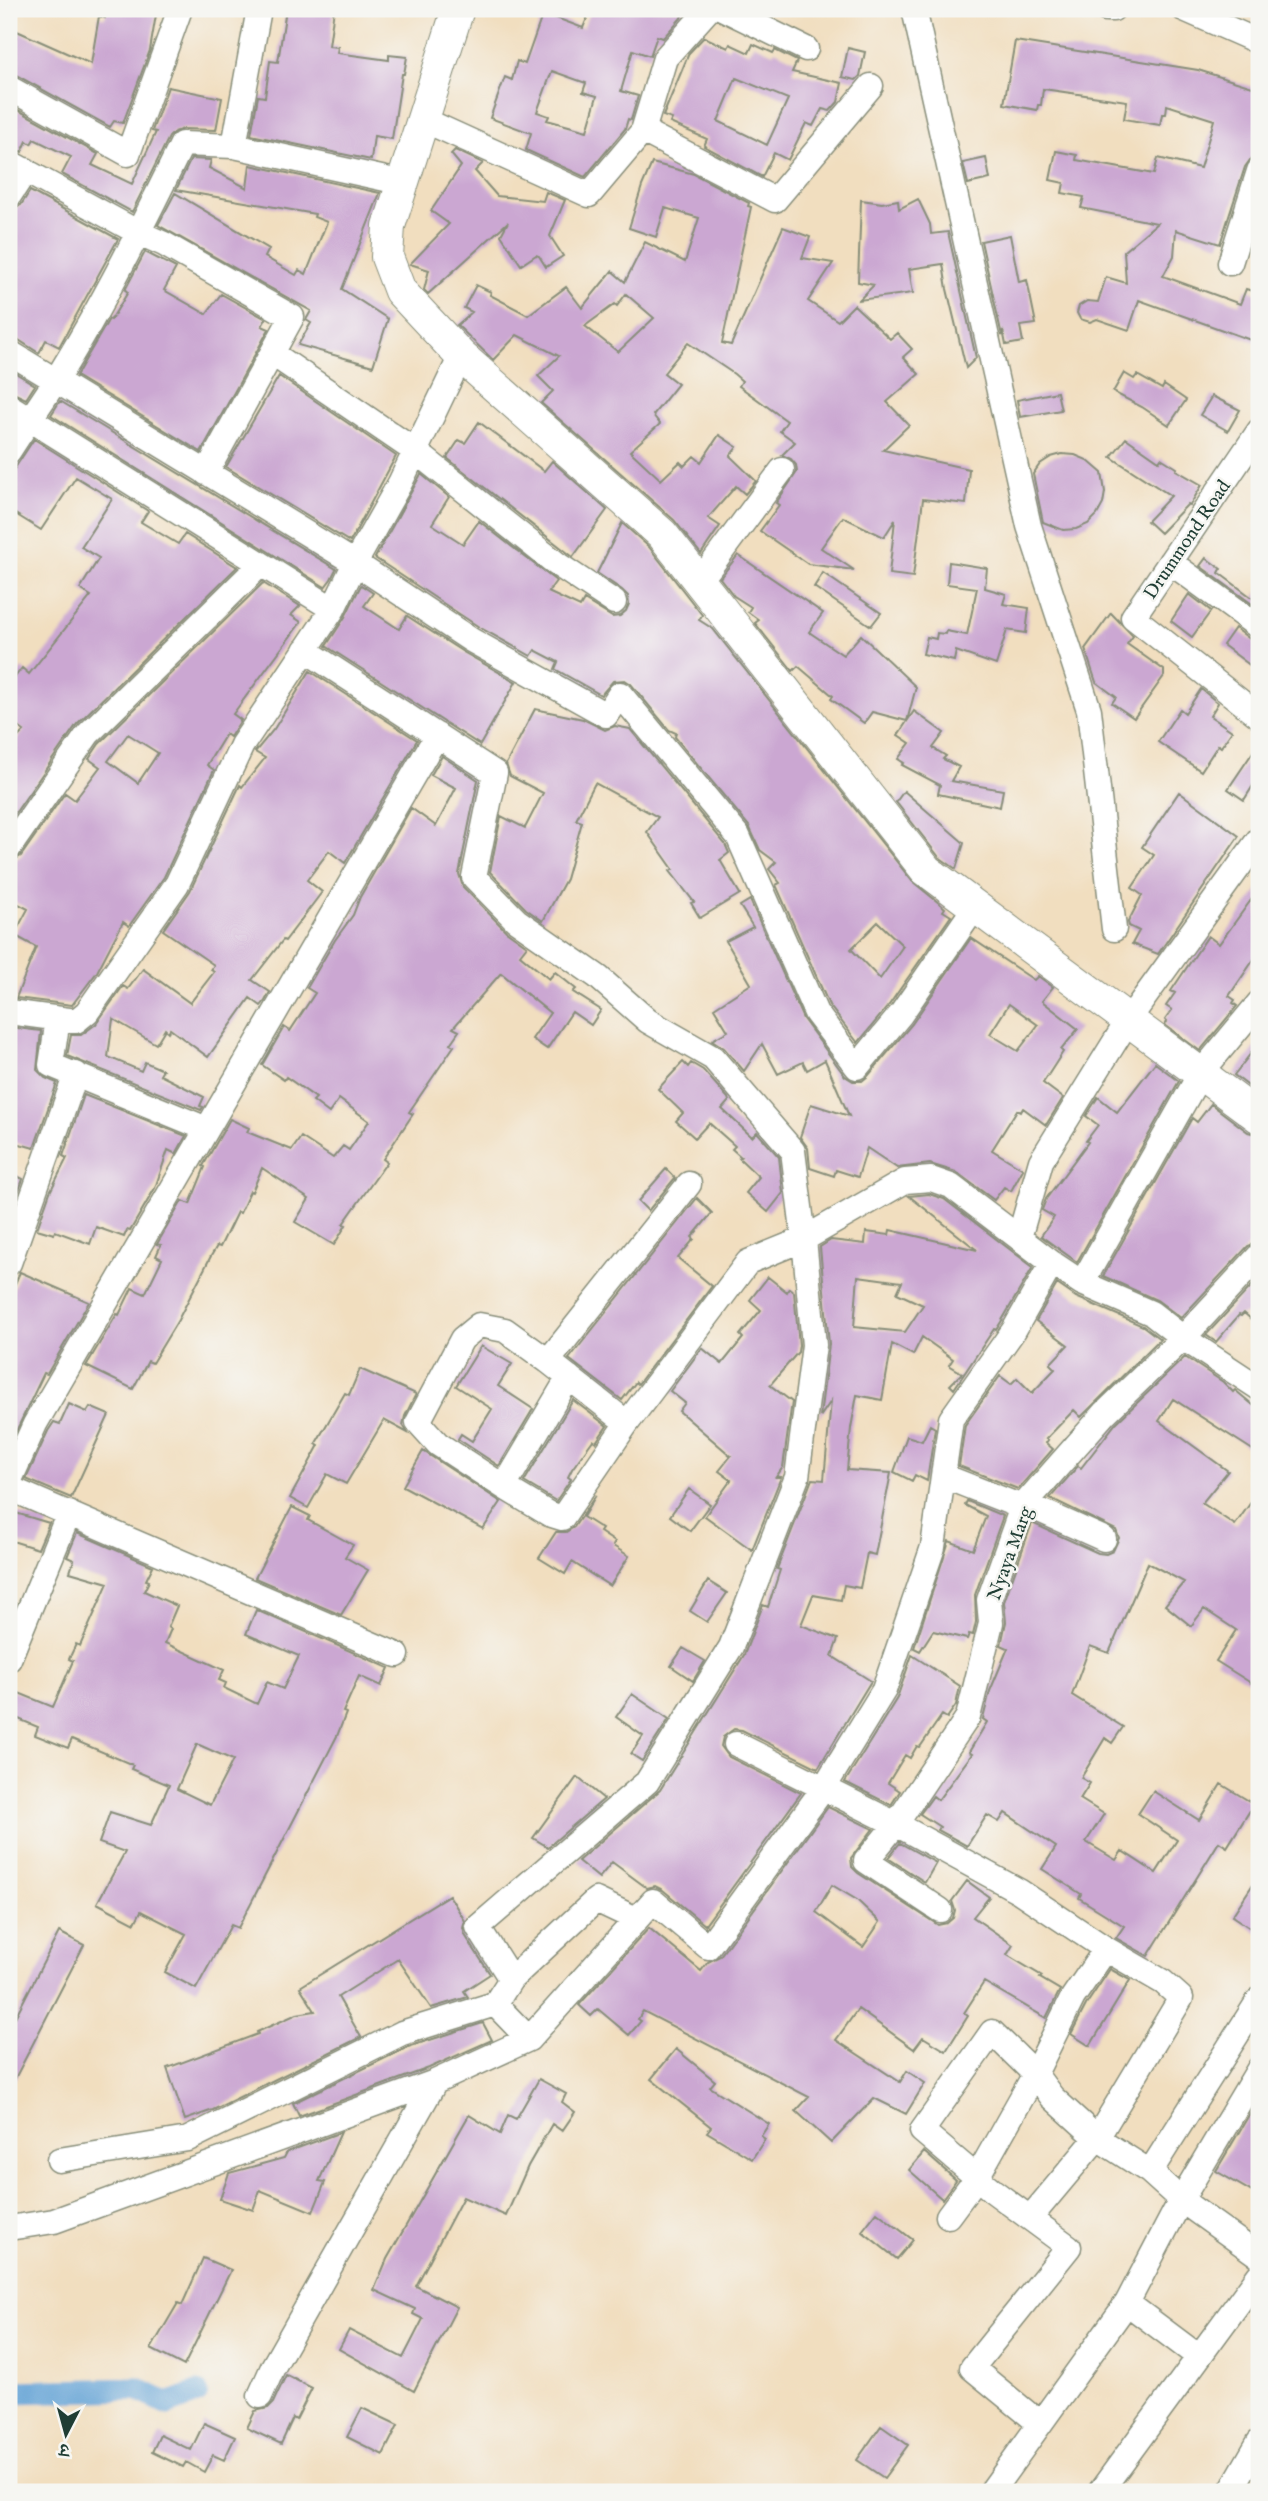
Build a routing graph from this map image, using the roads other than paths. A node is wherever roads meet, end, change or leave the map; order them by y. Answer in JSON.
{"nodes":[{"id":1,"x":180,"y":9,"type":"edge"},
{"id":2,"x":258,"y":9,"type":"edge"},
{"id":3,"x":458,"y":9,"type":"edge"},
{"id":4,"x":709,"y":9,"type":"edge"},
{"id":5,"x":724,"y":9,"type":"edge"},
{"id":6,"x":914,"y":9,"type":"edge"},
{"id":7,"x":1106,"y":9,"type":"edge"},
{"id":8,"x":1113,"y":9,"type":"edge"},
{"id":9,"x":1184,"y":9,"type":"edge"},
{"id":10,"x":1259,"y":42,"type":"edge"},
{"id":11,"x":806,"y":49,"type":"dead end"},
{"id":12,"x":871,"y":86,"type":"dead end"},
{"id":13,"x":9,"y":88,"type":"edge"},
{"id":14,"x":424,"y":120,"type":"junction"},
{"id":15,"x":643,"y":131,"type":"junction"},
{"id":16,"x":234,"y":146,"type":"junction"},
{"id":17,"x":18,"y":166,"type":"edge"},
{"id":18,"x":1259,"y":171,"type":"edge"},
{"id":19,"x":404,"y":183,"type":"junction"},
{"id":20,"x":9,"y":196,"type":"edge"},
{"id":21,"x":139,"y":233,"type":"junction"},
{"id":22,"x":1230,"y":263,"type":"dead end"},
{"id":23,"x":9,"y":352,"type":"edge"},
{"id":24,"x":273,"y":354,"type":"junction"},
{"id":25,"x":461,"y":356,"type":"junction"},
{"id":26,"x":56,"y":381,"type":"junction"},
{"id":27,"x":19,"y":412,"type":"edge"},
{"id":28,"x":1259,"y":431,"type":"edge"},
{"id":29,"x":9,"y":451,"type":"edge"},
{"id":30,"x":415,"y":451,"type":"junction"},
{"id":31,"x":782,"y":470,"type":"dead end"},
{"id":32,"x":206,"y":473,"type":"junction"},
{"id":33,"x":1170,"y":562,"type":"junction"},
{"id":34,"x":355,"y":563,"type":"junction"},
{"id":35,"x":261,"y":564,"type":"junction"},
{"id":36,"x":699,"y":582,"type":"junction"},
{"id":37,"x":614,"y":602,"type":"dead end"},
{"id":38,"x":333,"y":609,"type":"junction"},
{"id":39,"x":1259,"y":626,"type":"edge"},
{"id":40,"x":305,"y":650,"type":"junction"},
{"id":41,"x":1259,"y":716,"type":"edge"},
{"id":42,"x":437,"y":735,"type":"junction"},
{"id":43,"x":1259,"y":839,"type":"edge"},
{"id":44,"x":9,"y":848,"type":"edge"},
{"id":45,"x":975,"y":907,"type":"junction"},
{"id":46,"x":1114,"y":929,"type":"dead end"},
{"id":47,"x":1259,"y":1003,"type":"edge"},
{"id":48,"x":9,"y":1012,"type":"edge"},
{"id":49,"x":58,"y":1019,"type":"junction"},
{"id":50,"x":1129,"y":1019,"type":"junction"},
{"id":51,"x":76,"y":1074,"type":"junction"},
{"id":52,"x":1200,"y":1074,"type":"junction"},
{"id":53,"x":1259,"y":1117,"type":"edge"},
{"id":54,"x":207,"y":1129,"type":"junction"},
{"id":55,"x":689,"y":1184,"type":"dead end"},
{"id":56,"x":1019,"y":1238,"type":"junction"},
{"id":57,"x":804,"y":1239,"type":"junction"},
{"id":58,"x":1259,"y":1256,"type":"edge"},
{"id":59,"x":9,"y":1263,"type":"edge"},
{"id":60,"x":1052,"y":1263,"type":"junction"},
{"id":61,"x":1082,"y":1283,"type":"junction"},
{"id":62,"x":1183,"y":1338,"type":"junction"},
{"id":63,"x":548,"y":1361,"type":"junction"},
{"id":64,"x":569,"y":1377,"type":"junction"},
{"id":65,"x":1259,"y":1388,"type":"edge"},
{"id":66,"x":627,"y":1423,"type":"junction"},
{"id":67,"x":943,"y":1476,"type":"junction"},
{"id":68,"x":9,"y":1482,"type":"edge"},
{"id":69,"x":504,"y":1487,"type":"junction"},
{"id":70,"x":9,"y":1488,"type":"edge"},
{"id":71,"x":1021,"y":1507,"type":"junction"},
{"id":72,"x":69,"y":1514,"type":"junction"},
{"id":73,"x":1104,"y":1539,"type":"dead end"},
{"id":74,"x":397,"y":1655,"type":"dead end"},
{"id":75,"x":9,"y":1659,"type":"edge"},
{"id":76,"x":736,"y":1744,"type":"dead end"},
{"id":77,"x":822,"y":1789,"type":"junction"},
{"id":78,"x":896,"y":1824,"type":"junction"},
{"id":79,"x":940,"y":1910,"type":"dead end"},
{"id":80,"x":636,"y":1919,"type":"junction"},
{"id":81,"x":1106,"y":1949,"type":"junction"},
{"id":82,"x":512,"y":1979,"type":"junction"},
{"id":83,"x":1259,"y":2000,"type":"edge"},
{"id":84,"x":495,"y":2004,"type":"junction"},
{"id":85,"x":529,"y":2039,"type":"junction"},
{"id":86,"x":1259,"y":2069,"type":"edge"},
{"id":87,"x":1035,"y":2074,"type":"junction"},
{"id":88,"x":435,"y":2082,"type":"junction"},
{"id":89,"x":1097,"y":2138,"type":"junction"},
{"id":90,"x":59,"y":2160,"type":"dead end"},
{"id":91,"x":1150,"y":2172,"type":"junction"},
{"id":92,"x":977,"y":2178,"type":"junction"},
{"id":93,"x":1181,"y":2200,"type":"junction"},
{"id":94,"x":948,"y":2216,"type":"dead end"},
{"id":95,"x":1030,"y":2218,"type":"junction"},
{"id":96,"x":9,"y":2228,"type":"edge"},
{"id":97,"x":1259,"y":2256,"type":"edge"},
{"id":98,"x":1259,"y":2275,"type":"edge"},
{"id":99,"x":1127,"y":2303,"type":"junction"},
{"id":100,"x":1199,"y":2357,"type":"junction"},
{"id":101,"x":260,"y":2396,"type":"dead end"},
{"id":102,"x":1039,"y":2423,"type":"junction"},
{"id":103,"x":1259,"y":2442,"type":"edge"},
{"id":104,"x":991,"y":2492,"type":"edge"},
{"id":105,"x":1100,"y":2492,"type":"edge"},
{"id":106,"x":1230,"y":2492,"type":"edge"}],
"edges":[{"from":1,"to":13,"type":"street"},
{"from":2,"to":16,"type":"street"},
{"from":3,"to":14,"type":"street"},
{"from":4,"to":15,"type":"street"},
{"from":5,"to":11,"type":"street"},
{"from":6,"to":46,"type":"street"},
{"from":7,"to":8,"type":"street"},
{"from":9,"to":10,"type":"street"},
{"from":12,"to":15,"type":"street"},
{"from":14,"to":15,"type":"street"},
{"from":14,"to":19,"type":"street"},
{"from":16,"to":19,"type":"street"},
{"from":16,"to":21,"type":"street"},
{"from":17,"to":20,"type":"street"},
{"from":17,"to":21,"type":"street"},
{"from":18,"to":22,"type":"street"},
{"from":19,"to":25,"type":"street"},
{"from":21,"to":24,"type":"street"},
{"from":21,"to":26,"type":"street"},
{"from":23,"to":26,"type":"street"},
{"from":24,"to":30,"type":"street"},
{"from":24,"to":32,"type":"street"},
{"from":25,"to":30,"type":"street"},
{"from":25,"to":36,"type":"street"},
{"from":26,"to":27,"type":"street"},
{"from":26,"to":32,"type":"street"},
{"from":27,"to":29,"type":"street"},
{"from":27,"to":35,"type":"street"},
{"from":28,"to":33,"type":"street","name":"Drummond Road"},
{"from":30,"to":34,"type":"street"},
{"from":30,"to":37,"type":"street"},
{"from":31,"to":36,"type":"street"},
{"from":32,"to":34,"type":"street"},
{"from":33,"to":39,"type":"street"},
{"from":33,"to":41,"type":"street","name":"Drummond Road"},
{"from":34,"to":38,"type":"street"},
{"from":34,"to":45,"type":"street"},
{"from":35,"to":38,"type":"street"},
{"from":35,"to":44,"type":"street"},
{"from":36,"to":45,"type":"street"},
{"from":38,"to":40,"type":"street"},
{"from":40,"to":42,"type":"street"},
{"from":40,"to":49,"type":"street"},
{"from":42,"to":54,"type":"street"},
{"from":42,"to":57,"type":"street"},
{"from":43,"to":50,"type":"street"},
{"from":45,"to":50,"type":"street"},
{"from":47,"to":52,"type":"street"},
{"from":48,"to":49,"type":"street"},
{"from":49,"to":51,"type":"street"},
{"from":50,"to":52,"type":"street"},
{"from":50,"to":56,"type":"street"},
{"from":51,"to":54,"type":"street"},
{"from":51,"to":59,"type":"street"},
{"from":52,"to":53,"type":"street"},
{"from":52,"to":61,"type":"street"},
{"from":54,"to":68,"type":"street"},
{"from":55,"to":63,"type":"street"},
{"from":56,"to":57,"type":"street"},
{"from":56,"to":60,"type":"street"},
{"from":57,"to":66,"type":"street"},
{"from":57,"to":82,"type":"street"},
{"from":58,"to":62,"type":"street","name":"Nyaya Marg"},
{"from":60,"to":61,"type":"street"},
{"from":60,"to":67,"type":"street"},
{"from":61,"to":62,"type":"street"},
{"from":62,"to":65,"type":"street"},
{"from":62,"to":71,"type":"street","name":"Nyaya Marg"},
{"from":63,"to":64,"type":"street"},
{"from":63,"to":69,"type":"street"},
{"from":64,"to":66,"type":"street"},
{"from":64,"to":69,"type":"street"},
{"from":66,"to":69,"type":"street"},
{"from":67,"to":71,"type":"street"},
{"from":67,"to":77,"type":"street"},
{"from":70,"to":72,"type":"street"},
{"from":71,"to":73,"type":"street"},
{"from":71,"to":78,"type":"street","name":"Nyaya Marg"},
{"from":72,"to":74,"type":"street"},
{"from":72,"to":75,"type":"street"},
{"from":76,"to":77,"type":"street"},
{"from":77,"to":78,"type":"street"},
{"from":77,"to":80,"type":"street"},
{"from":78,"to":79,"type":"street","name":"Nyaya Marg"},
{"from":78,"to":81,"type":"street"},
{"from":80,"to":82,"type":"street"},
{"from":80,"to":85,"type":"street"},
{"from":81,"to":87,"type":"street"},
{"from":81,"to":89,"type":"street"},
{"from":82,"to":84,"type":"street"},
{"from":83,"to":91,"type":"street"},
{"from":84,"to":85,"type":"street"},
{"from":84,"to":90,"type":"street"},
{"from":85,"to":88,"type":"street"},
{"from":86,"to":93,"type":"street"},
{"from":87,"to":89,"type":"street"},
{"from":87,"to":92,"type":"street"},
{"from":87,"to":92,"type":"street"},
{"from":88,"to":96,"type":"street"},
{"from":88,"to":101,"type":"street"},
{"from":89,"to":91,"type":"street"},
{"from":89,"to":95,"type":"street"},
{"from":91,"to":93,"type":"street"},
{"from":92,"to":94,"type":"street"},
{"from":92,"to":95,"type":"street"},
{"from":93,"to":97,"type":"street"},
{"from":93,"to":99,"type":"street"},
{"from":95,"to":102,"type":"street"},
{"from":98,"to":100,"type":"street"},
{"from":99,"to":100,"type":"street"},
{"from":99,"to":102,"type":"street"},
{"from":100,"to":105,"type":"street"},
{"from":102,"to":104,"type":"street"},
{"from":103,"to":106,"type":"street"}]}
